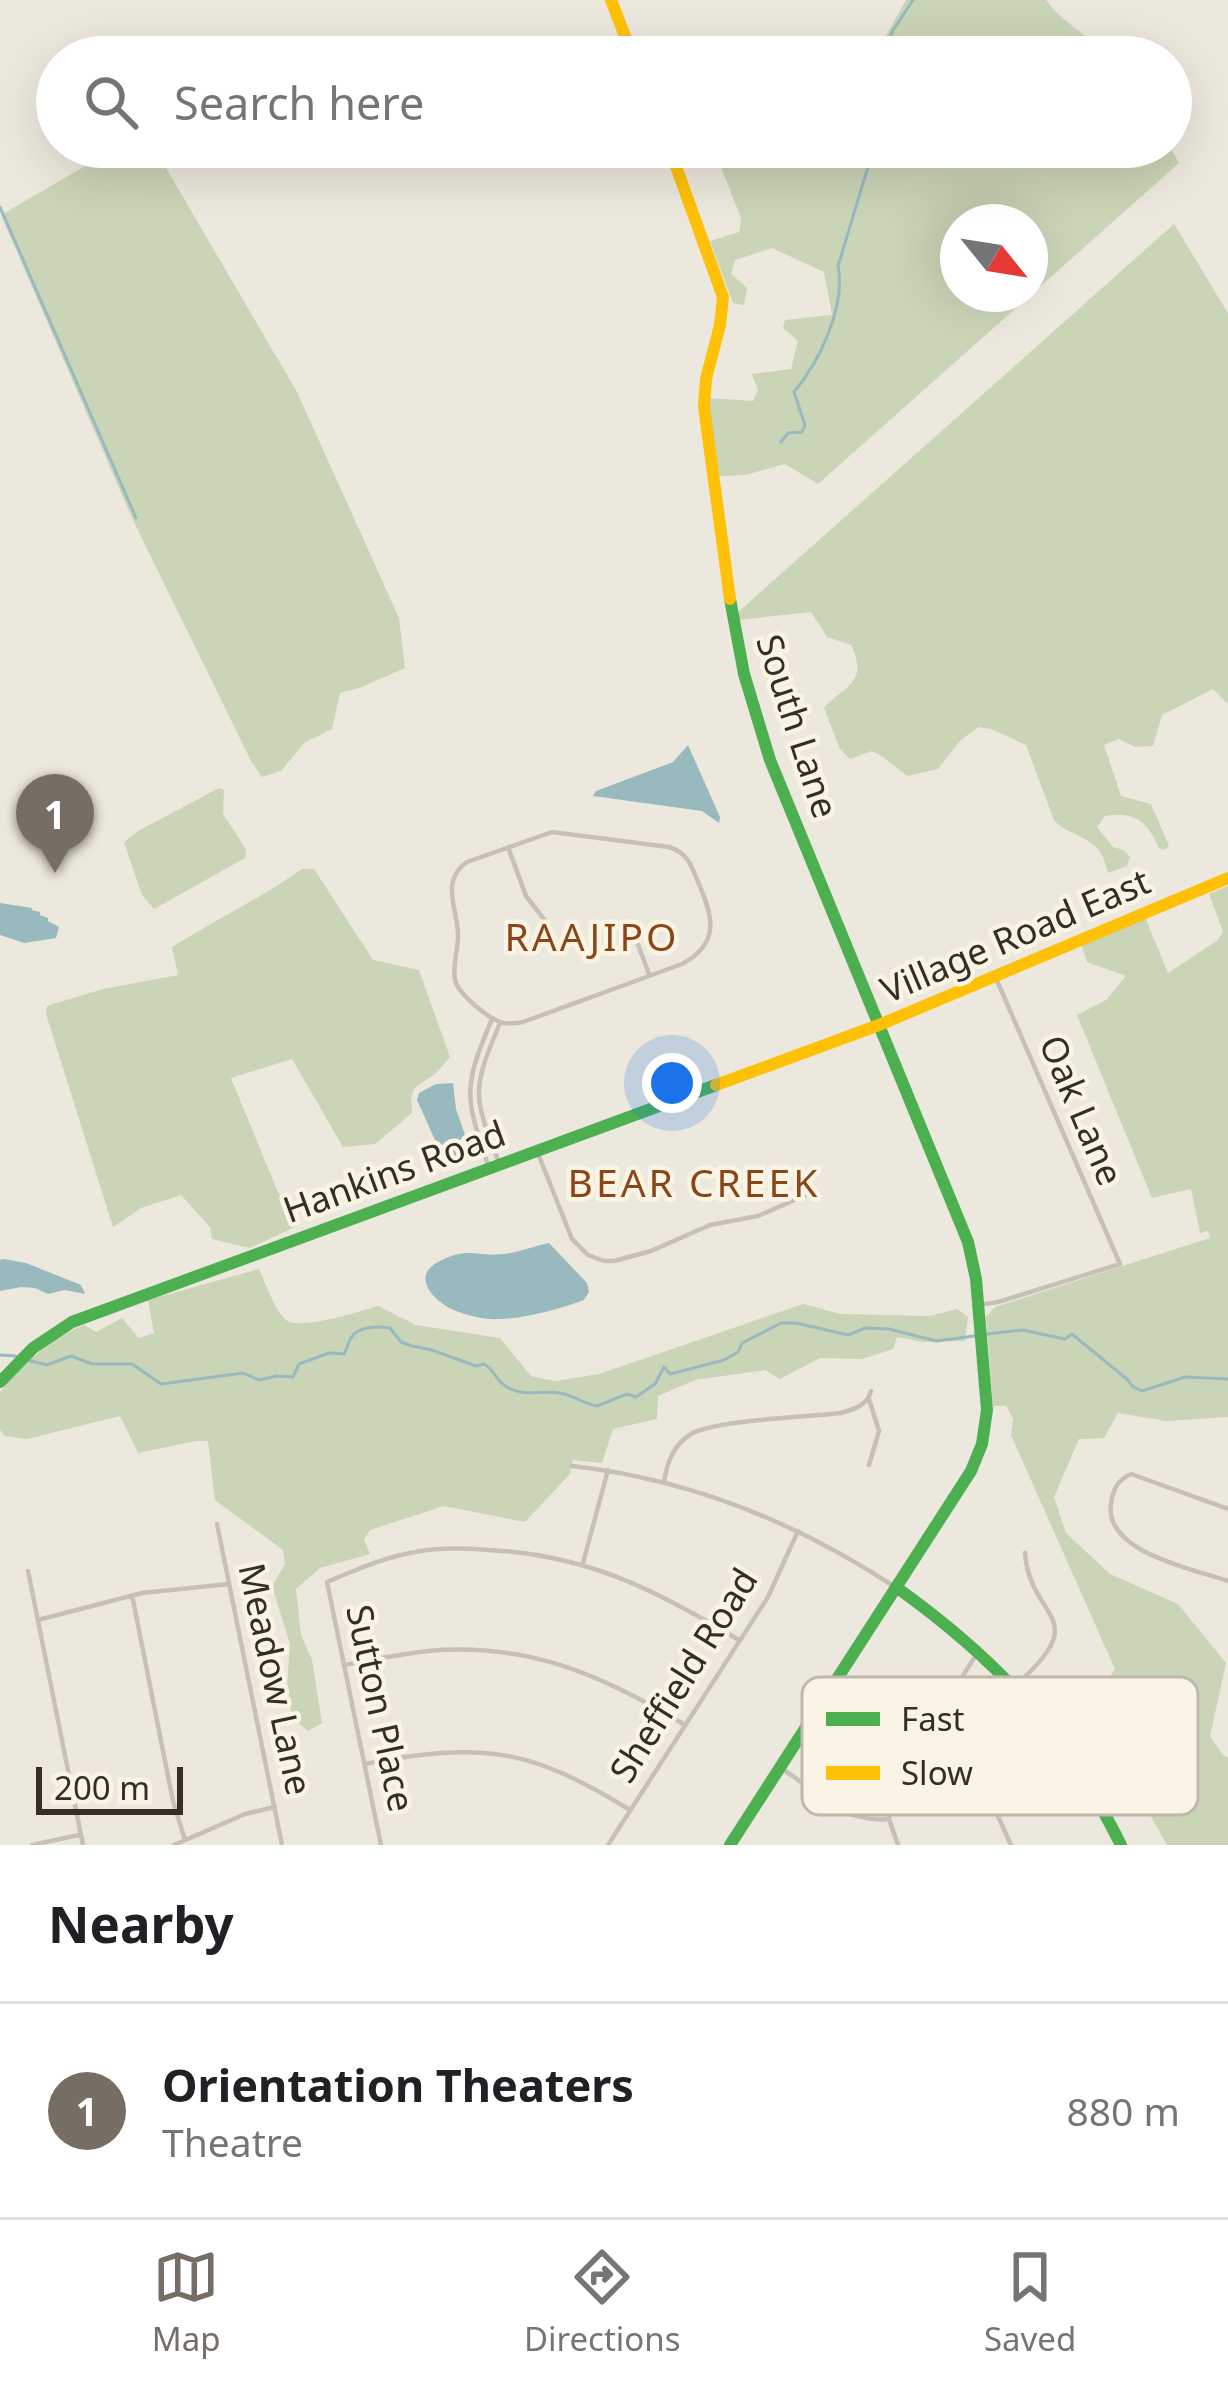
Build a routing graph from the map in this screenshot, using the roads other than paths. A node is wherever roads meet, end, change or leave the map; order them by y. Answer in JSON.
{"nodes":[{"id":1,"x":611,"y":0,"type":"edge"},
{"id":2,"x":626,"y":36,"type":"edge"},
{"id":3,"x":677,"y":168,"type":"edge"},
{"id":4,"x":508,"y":848,"type":"junction"},
{"id":5,"x":1228,"y":878,"type":"edge"},
{"id":6,"x":630,"y":922,"type":"dead end"},
{"id":7,"x":551,"y":938,"type":"dead end"},
{"id":8,"x":650,"y":976,"type":"junction"},
{"id":9,"x":995,"y":976,"type":"junction"},
{"id":10,"x":492,"y":1019,"type":"junction"},
{"id":11,"x":500,"y":1023,"type":"junction"},
{"id":12,"x":878,"y":1025,"type":"junction"},
{"id":13,"x":825,"y":1045,"type":"joint"},
{"id":14,"x":486,"y":1128,"type":"junction"},
{"id":15,"x":477,"y":1132,"type":"junction"},
{"id":16,"x":537,"y":1151,"type":"junction"},
{"id":17,"x":495,"y":1167,"type":"junction"},
{"id":18,"x":815,"y":1191,"type":"dead end"},
{"id":19,"x":978,"y":1305,"type":"junction"},
{"id":20,"x":0,"y":1382,"type":"edge"},
{"id":21,"x":871,"y":1391,"type":"dead end"},
{"id":22,"x":868,"y":1400,"type":"junction"},
{"id":23,"x":868,"y":1465,"type":"dead end"},
{"id":24,"x":572,"y":1466,"type":"dead end"},
{"id":25,"x":608,"y":1470,"type":"junction"},
{"id":26,"x":664,"y":1482,"type":"junction"},
{"id":27,"x":1228,"y":1509,"type":"edge"},
{"id":28,"x":217,"y":1524,"type":"dead end"},
{"id":29,"x":798,"y":1531,"type":"junction"},
{"id":30,"x":1025,"y":1553,"type":"dead end"},
{"id":31,"x":582,"y":1565,"type":"junction"},
{"id":32,"x":28,"y":1571,"type":"dead end"},
{"id":33,"x":1228,"y":1581,"type":"edge"},
{"id":34,"x":229,"y":1585,"type":"junction"},
{"id":35,"x":896,"y":1587,"type":"junction"},
{"id":36,"x":132,"y":1594,"type":"junction"},
{"id":37,"x":38,"y":1620,"type":"junction"},
{"id":38,"x":740,"y":1640,"type":"junction"},
{"id":39,"x":980,"y":1650,"type":"junction"},
{"id":40,"x":344,"y":1665,"type":"junction"},
{"id":41,"x":839,"y":1677,"type":"edge"},
{"id":42,"x":962,"y":1677,"type":"edge"},
{"id":43,"x":1008,"y":1677,"type":"edge"},
{"id":44,"x":1025,"y":1677,"type":"edge"},
{"id":45,"x":685,"y":1725,"type":"junction"},
{"id":46,"x":802,"y":1735,"type":"edge"},
{"id":47,"x":365,"y":1764,"type":"junction"},
{"id":48,"x":781,"y":1768,"type":"junction"},
{"id":49,"x":802,"y":1782,"type":"edge"},
{"id":50,"x":274,"y":1807,"type":"junction"},
{"id":51,"x":630,"y":1810,"type":"junction"},
{"id":52,"x":851,"y":1815,"type":"edge"},
{"id":53,"x":890,"y":1815,"type":"edge"},
{"id":54,"x":999,"y":1815,"type":"edge"},
{"id":55,"x":1105,"y":1815,"type":"edge"},
{"id":56,"x":889,"y":1819,"type":"junction"},
{"id":57,"x":81,"y":1834,"type":"junction"},
{"id":58,"x":185,"y":1840,"type":"junction"},
{"id":59,"x":32,"y":1845,"type":"edge"},
{"id":60,"x":83,"y":1845,"type":"edge"},
{"id":61,"x":174,"y":1845,"type":"edge"},
{"id":62,"x":282,"y":1845,"type":"edge"},
{"id":63,"x":381,"y":1845,"type":"edge"},
{"id":64,"x":608,"y":1845,"type":"edge"},
{"id":65,"x":730,"y":1845,"type":"edge"},
{"id":66,"x":898,"y":1845,"type":"edge"},
{"id":67,"x":1012,"y":1845,"type":"edge"},
{"id":68,"x":1121,"y":1845,"type":"edge"}],
"edges":[{"from":1,"to":2,"type":"street"},
{"from":3,"to":12,"type":"street","name":"South Lane"},
{"from":4,"to":7,"type":"street"},
{"from":4,"to":8,"type":"street"},
{"from":4,"to":10,"type":"street"},
{"from":5,"to":9,"type":"street","name":"Village Road East"},
{"from":6,"to":8,"type":"street"},
{"from":8,"to":11,"type":"street"},
{"from":9,"to":12,"type":"street","name":"Village Road East"},
{"from":9,"to":19,"type":"street","name":"Oak Lane"},
{"from":10,"to":11,"type":"street"},
{"from":10,"to":15,"type":"street"},
{"from":11,"to":14,"type":"street"},
{"from":12,"to":13,"type":"street","name":"Village Road East"},
{"from":12,"to":19,"type":"street","name":"South Lane"},
{"from":13,"to":16,"type":"street","name":"Hankins Road"},
{"from":14,"to":15,"type":"street"},
{"from":14,"to":17,"type":"street"},
{"from":15,"to":17,"type":"street"},
{"from":16,"to":17,"type":"street","name":"Hankins Road"},
{"from":16,"to":18,"type":"street"},
{"from":17,"to":20,"type":"street","name":"Hankins Road"},
{"from":19,"to":35,"type":"street","name":"South Lane"},
{"from":21,"to":22,"type":"street"},
{"from":22,"to":23,"type":"street"},
{"from":22,"to":26,"type":"street"},
{"from":24,"to":25,"type":"street"},
{"from":25,"to":26,"type":"street"},
{"from":25,"to":31,"type":"street"},
{"from":26,"to":29,"type":"street"},
{"from":27,"to":33,"type":"street"},
{"from":28,"to":34,"type":"street","name":"Meadow Lane"},
{"from":29,"to":35,"type":"street"},
{"from":29,"to":38,"type":"street","name":"Sheffield Road"},
{"from":30,"to":44,"type":"street"},
{"from":31,"to":38,"type":"street"},
{"from":31,"to":40,"type":"street","name":"Sutton Place"},
{"from":32,"to":37,"type":"street"},
{"from":34,"to":36,"type":"street"},
{"from":34,"to":50,"type":"street","name":"Meadow Lane"},
{"from":35,"to":39,"type":"street"},
{"from":35,"to":41,"type":"street","name":"South Lane"},
{"from":36,"to":37,"type":"street"},
{"from":36,"to":58,"type":"street"},
{"from":37,"to":57,"type":"street"},
{"from":38,"to":45,"type":"street","name":"Sheffield Road"},
{"from":39,"to":42,"type":"street"},
{"from":39,"to":43,"type":"street"},
{"from":40,"to":45,"type":"street"},
{"from":40,"to":47,"type":"street","name":"Sutton Place"},
{"from":45,"to":51,"type":"street","name":"Sheffield Road"},
{"from":46,"to":48,"type":"street","name":"South Lane"},
{"from":47,"to":51,"type":"street"},
{"from":47,"to":63,"type":"street","name":"Sutton Place"},
{"from":48,"to":49,"type":"street"},
{"from":48,"to":65,"type":"street","name":"South Lane"},
{"from":50,"to":58,"type":"street"},
{"from":50,"to":62,"type":"street","name":"Meadow Lane"},
{"from":51,"to":64,"type":"street","name":"Sheffield Road"},
{"from":52,"to":56,"type":"street"},
{"from":53,"to":56,"type":"street"},
{"from":54,"to":67,"type":"street"},
{"from":55,"to":68,"type":"street"},
{"from":56,"to":66,"type":"street"},
{"from":57,"to":59,"type":"street"},
{"from":57,"to":60,"type":"street"},
{"from":58,"to":61,"type":"street"}]}
